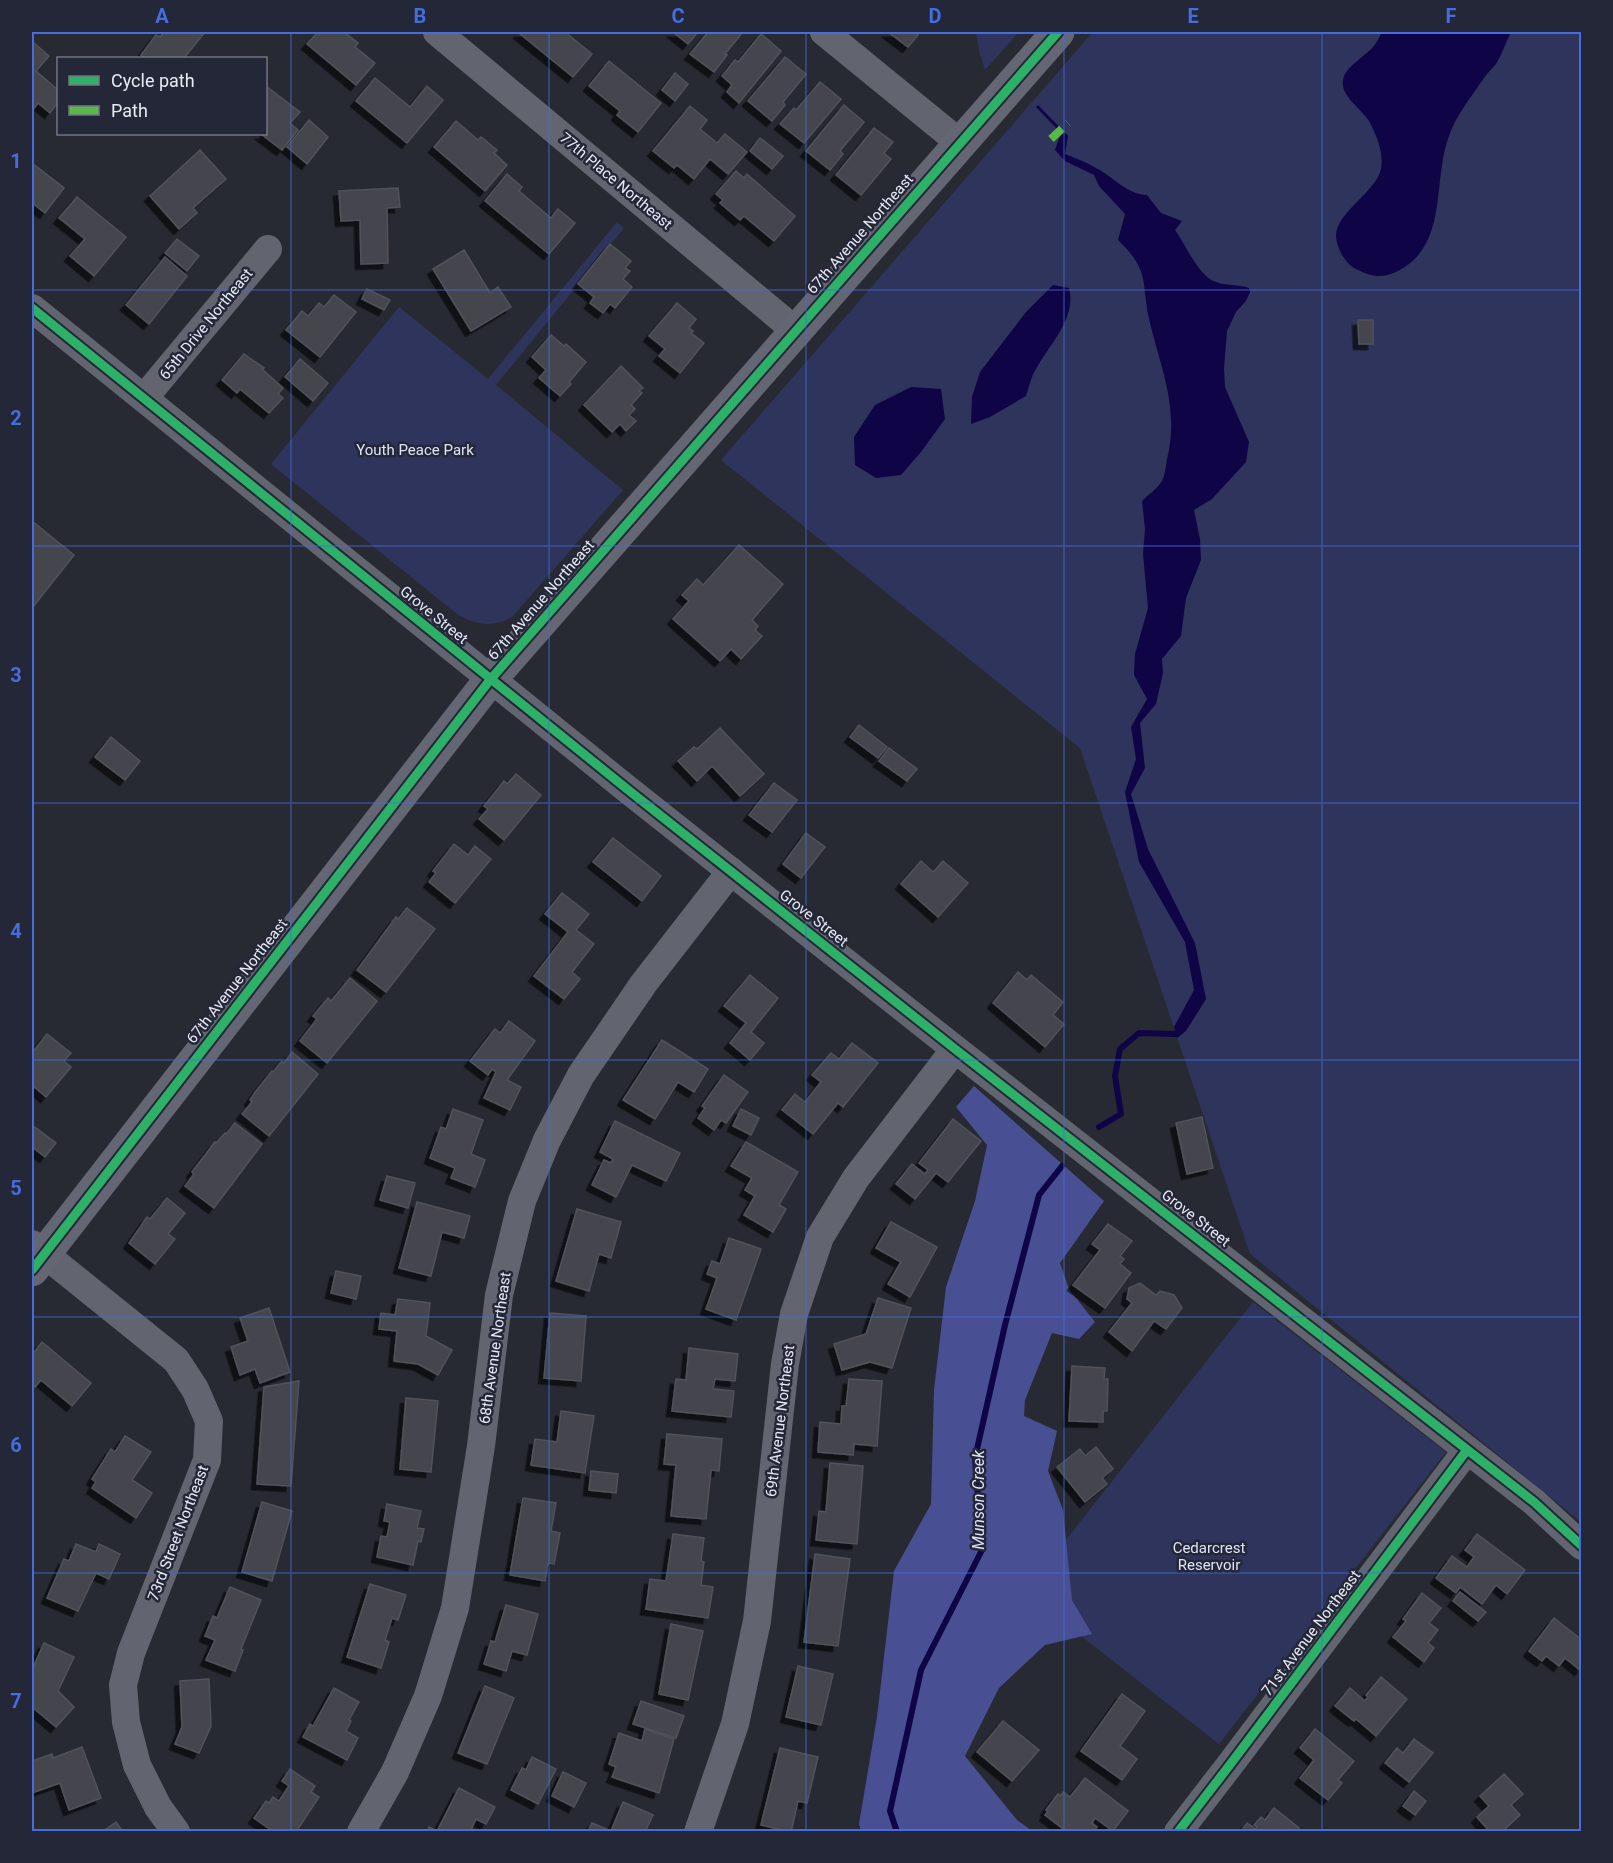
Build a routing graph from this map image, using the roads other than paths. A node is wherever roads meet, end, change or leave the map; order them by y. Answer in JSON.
{"nodes":[{"id":1,"x":437,"y":32,"type":"edge"},
{"id":2,"x":824,"y":32,"type":"edge"},
{"id":3,"x":1058,"y":32,"type":"edge"},
{"id":4,"x":960,"y":143,"type":"junction"},
{"id":5,"x":268,"y":249,"type":"dead end"},
{"id":6,"x":32,"y":309,"type":"edge"},
{"id":7,"x":796,"y":331,"type":"junction"},
{"id":8,"x":144,"y":398,"type":"junction"},
{"id":9,"x":490,"y":680,"type":"junction"},
{"id":10,"x":730,"y":871,"type":"junction"},
{"id":11,"x":955,"y":1049,"type":"junction"},
{"id":12,"x":36,"y":1256,"type":"edge"},
{"id":13,"x":1467,"y":1450,"type":"junction"},
{"id":14,"x":1581,"y":1546,"type":"edge"},
{"id":15,"x":176,"y":1832,"type":"edge"},
{"id":16,"x":361,"y":1832,"type":"edge"},
{"id":17,"x":698,"y":1832,"type":"edge"},
{"id":18,"x":1178,"y":1832,"type":"edge"}],
"edges":[{"from":1,"to":7,"type":"street","name":"77th Place Northeast"},
{"from":2,"to":4,"type":"street"},
{"from":3,"to":4,"type":"main road","name":"67th Avenue Northeast"},
{"from":4,"to":7,"type":"main road","name":"67th Avenue Northeast"},
{"from":5,"to":8,"type":"street","name":"65th Drive Northeast"},
{"from":6,"to":8,"type":"street","name":"Grove Street"},
{"from":7,"to":9,"type":"main road","name":"67th Avenue Northeast"},
{"from":8,"to":9,"type":"street","name":"Grove Street"},
{"from":9,"to":10,"type":"street","name":"Grove Street"},
{"from":9,"to":12,"type":"main road","name":"67th Avenue Northeast"},
{"from":10,"to":11,"type":"street","name":"Grove Street"},
{"from":10,"to":16,"type":"street","name":"68th Avenue Northeast"},
{"from":11,"to":13,"type":"street","name":"Grove Street"},
{"from":11,"to":17,"type":"street","name":"69th Avenue Northeast"},
{"from":12,"to":15,"type":"street","name":"73rd Street Northeast"},
{"from":13,"to":14,"type":"street","name":"Grove Street"},
{"from":13,"to":18,"type":"street","name":"71st Avenue Northeast"}]}
